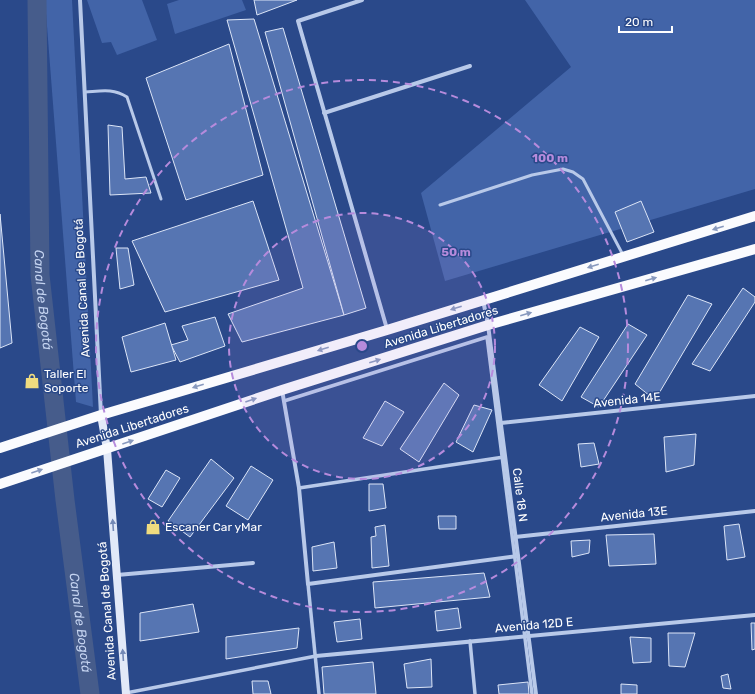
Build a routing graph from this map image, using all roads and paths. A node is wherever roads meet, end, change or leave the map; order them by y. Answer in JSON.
{"nodes":[{"id":1,"x":80,"y":0,"type":"edge"},
{"id":2,"x":362,"y":0,"type":"edge"},
{"id":3,"x":470,"y":66,"type":"dead end"},
{"id":4,"x":85,"y":92,"type":"junction"},
{"id":5,"x":324,"y":113,"type":"junction"},
{"id":6,"x":162,"y":199,"type":"dead end"},
{"id":7,"x":440,"y":205,"type":"dead end"},
{"id":8,"x":755,"y":216,"type":"edge"},
{"id":9,"x":755,"y":249,"type":"edge"},
{"id":10,"x":624,"y":257,"type":"junction"},
{"id":11,"x":483,"y":299,"type":"junction"},
{"id":12,"x":488,"y":325,"type":"junction"},
{"id":13,"x":387,"y":330,"type":"junction"},
{"id":14,"x":282,"y":390,"type":"junction"},
{"id":15,"x":755,"y":396,"type":"edge"},
{"id":16,"x":284,"y":401,"type":"junction"},
{"id":17,"x":101,"y":415,"type":"junction"},
{"id":18,"x":501,"y":423,"type":"junction"},
{"id":19,"x":0,"y":448,"type":"edge"},
{"id":20,"x":107,"y":449,"type":"junction"},
{"id":21,"x":504,"y":457,"type":"junction"},
{"id":22,"x":0,"y":484,"type":"edge"},
{"id":23,"x":299,"y":488,"type":"junction"},
{"id":24,"x":755,"y":511,"type":"edge"},
{"id":25,"x":515,"y":537,"type":"junction"},
{"id":26,"x":516,"y":556,"type":"junction"},
{"id":27,"x":253,"y":563,"type":"dead end"},
{"id":28,"x":117,"y":575,"type":"junction"},
{"id":29,"x":308,"y":584,"type":"junction"},
{"id":30,"x":755,"y":615,"type":"edge"},
{"id":31,"x":527,"y":636,"type":"junction"},
{"id":32,"x":470,"y":641,"type":"junction"},
{"id":33,"x":316,"y":656,"type":"junction"},
{"id":34,"x":126,"y":694,"type":"edge"},
{"id":35,"x":319,"y":694,"type":"edge"},
{"id":36,"x":475,"y":694,"type":"edge"},
{"id":37,"x":532,"y":694,"type":"edge"},
{"id":38,"x":536,"y":694,"type":"edge"}],
"edges":[{"from":1,"to":4,"type":"street","name":"Avenida Canal de Bogotá"},
{"from":2,"to":5,"type":"street"},
{"from":3,"to":5,"type":"street"},
{"from":4,"to":6,"type":"lane"},
{"from":4,"to":17,"type":"street","name":"Avenida Canal de Bogotá"},
{"from":5,"to":13,"type":"street"},
{"from":7,"to":10,"type":"lane"},
{"from":8,"to":10,"type":"main road","name":"Avenida Libertadores","one_way":true},
{"from":12,"to":9,"type":"main road","name":"Avenida Libertadores","one_way":true},
{"from":10,"to":11,"type":"main road","name":"Avenida Libertadores","one_way":true},
{"from":11,"to":12,"type":"street","name":"Calle 18 N"},
{"from":11,"to":13,"type":"main road","name":"Avenida Libertadores","one_way":true},
{"from":14,"to":12,"type":"main road","name":"Avenida Libertadores","one_way":true},
{"from":12,"to":18,"type":"street","name":"Calle 18 N"},
{"from":13,"to":17,"type":"main road","name":"Avenida Libertadores","one_way":true},
{"from":14,"to":16,"type":"street"},
{"from":20,"to":14,"type":"main road","name":"Avenida Libertadores","one_way":true},
{"from":15,"to":18,"type":"street","name":"Avenida 14E"},
{"from":16,"to":21,"type":"street"},
{"from":16,"to":23,"type":"street"},
{"from":17,"to":19,"type":"main road","name":"Avenida Libertadores"},
{"from":17,"to":20,"type":"main road","name":"Avenida Canal de Bogotá"},
{"from":18,"to":21,"type":"street","name":"Calle 18 N"},
{"from":22,"to":20,"type":"main road","name":"Avenida Libertadores","one_way":true},
{"from":28,"to":20,"type":"main road","name":"Avenida Canal de Bogotá","one_way":true},
{"from":21,"to":23,"type":"street"},
{"from":21,"to":25,"type":"street","name":"Calle 18 N"},
{"from":21,"to":26,"type":"street"},
{"from":23,"to":29,"type":"street"},
{"from":24,"to":25,"type":"street","name":"Avenida 13E"},
{"from":25,"to":26,"type":"street","name":"Calle 18 N"},
{"from":26,"to":29,"type":"street"},
{"from":26,"to":31,"type":"street","name":"Calle 18 N"},
{"from":27,"to":28,"type":"street"},
{"from":34,"to":28,"type":"main road","name":"Avenida Canal de Bogotá","one_way":true},
{"from":29,"to":33,"type":"street"},
{"from":30,"to":31,"type":"street","name":"Avenida 12D E"},
{"from":31,"to":32,"type":"street","name":"Avenida 12D E"},
{"from":31,"to":37,"type":"street"},
{"from":31,"to":38,"type":"street","name":"Calle 18 N"},
{"from":32,"to":33,"type":"street","name":"Avenida 12D E"},
{"from":32,"to":36,"type":"street"},
{"from":33,"to":34,"type":"street"},
{"from":33,"to":35,"type":"street"}]}
